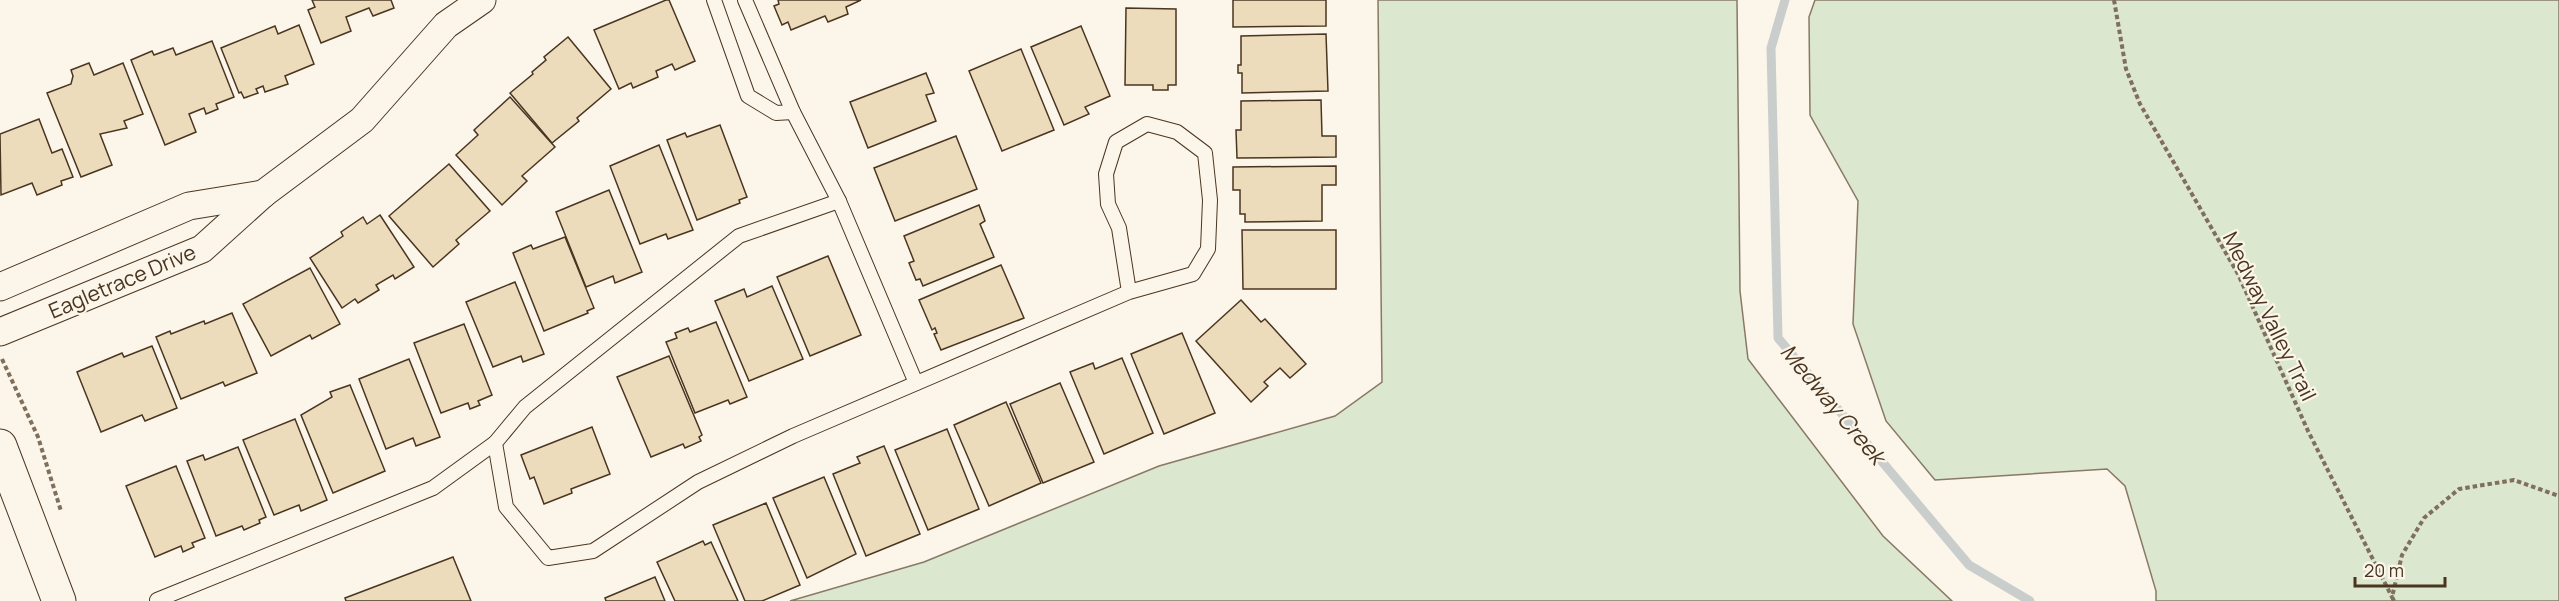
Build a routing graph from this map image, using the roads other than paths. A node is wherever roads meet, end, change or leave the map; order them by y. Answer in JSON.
{"nodes":[{"id":1,"x":482,"y":0,"type":"edge"},
{"id":2,"x":714,"y":0,"type":"edge"},
{"id":3,"x":745,"y":0,"type":"edge"},
{"id":4,"x":794,"y":112,"type":"junction"},
{"id":5,"x":263,"y":194,"type":"junction"},
{"id":6,"x":839,"y":201,"type":"junction"},
{"id":7,"x":0,"y":287,"type":"edge"},
{"id":8,"x":1129,"y":292,"type":"junction"},
{"id":9,"x":0,"y":332,"type":"edge"},
{"id":10,"x":916,"y":383,"type":"junction"},
{"id":11,"x":495,"y":443,"type":"junction"},
{"id":12,"x":0,"y":446,"type":"edge"},
{"id":13,"x":157,"y":600,"type":"edge"},
{"id":14,"x":59,"y":601,"type":"edge"}],
"edges":[{"from":1,"to":5,"type":"street","name":"Eagletrace Drive"},
{"from":2,"to":4,"type":"lane"},
{"from":3,"to":4,"type":"lane"},
{"from":4,"to":6,"type":"lane"},
{"from":5,"to":7,"type":"street","name":"Eagletrace Drive"},
{"from":5,"to":9,"type":"street","name":"Eagletrace Drive"},
{"from":6,"to":10,"type":"lane"},
{"from":6,"to":11,"type":"lane"},
{"from":8,"to":8,"type":"lane"},
{"from":8,"to":10,"type":"lane"},
{"from":10,"to":11,"type":"lane"},
{"from":11,"to":13,"type":"lane"},
{"from":12,"to":14,"type":"main road"}]}
